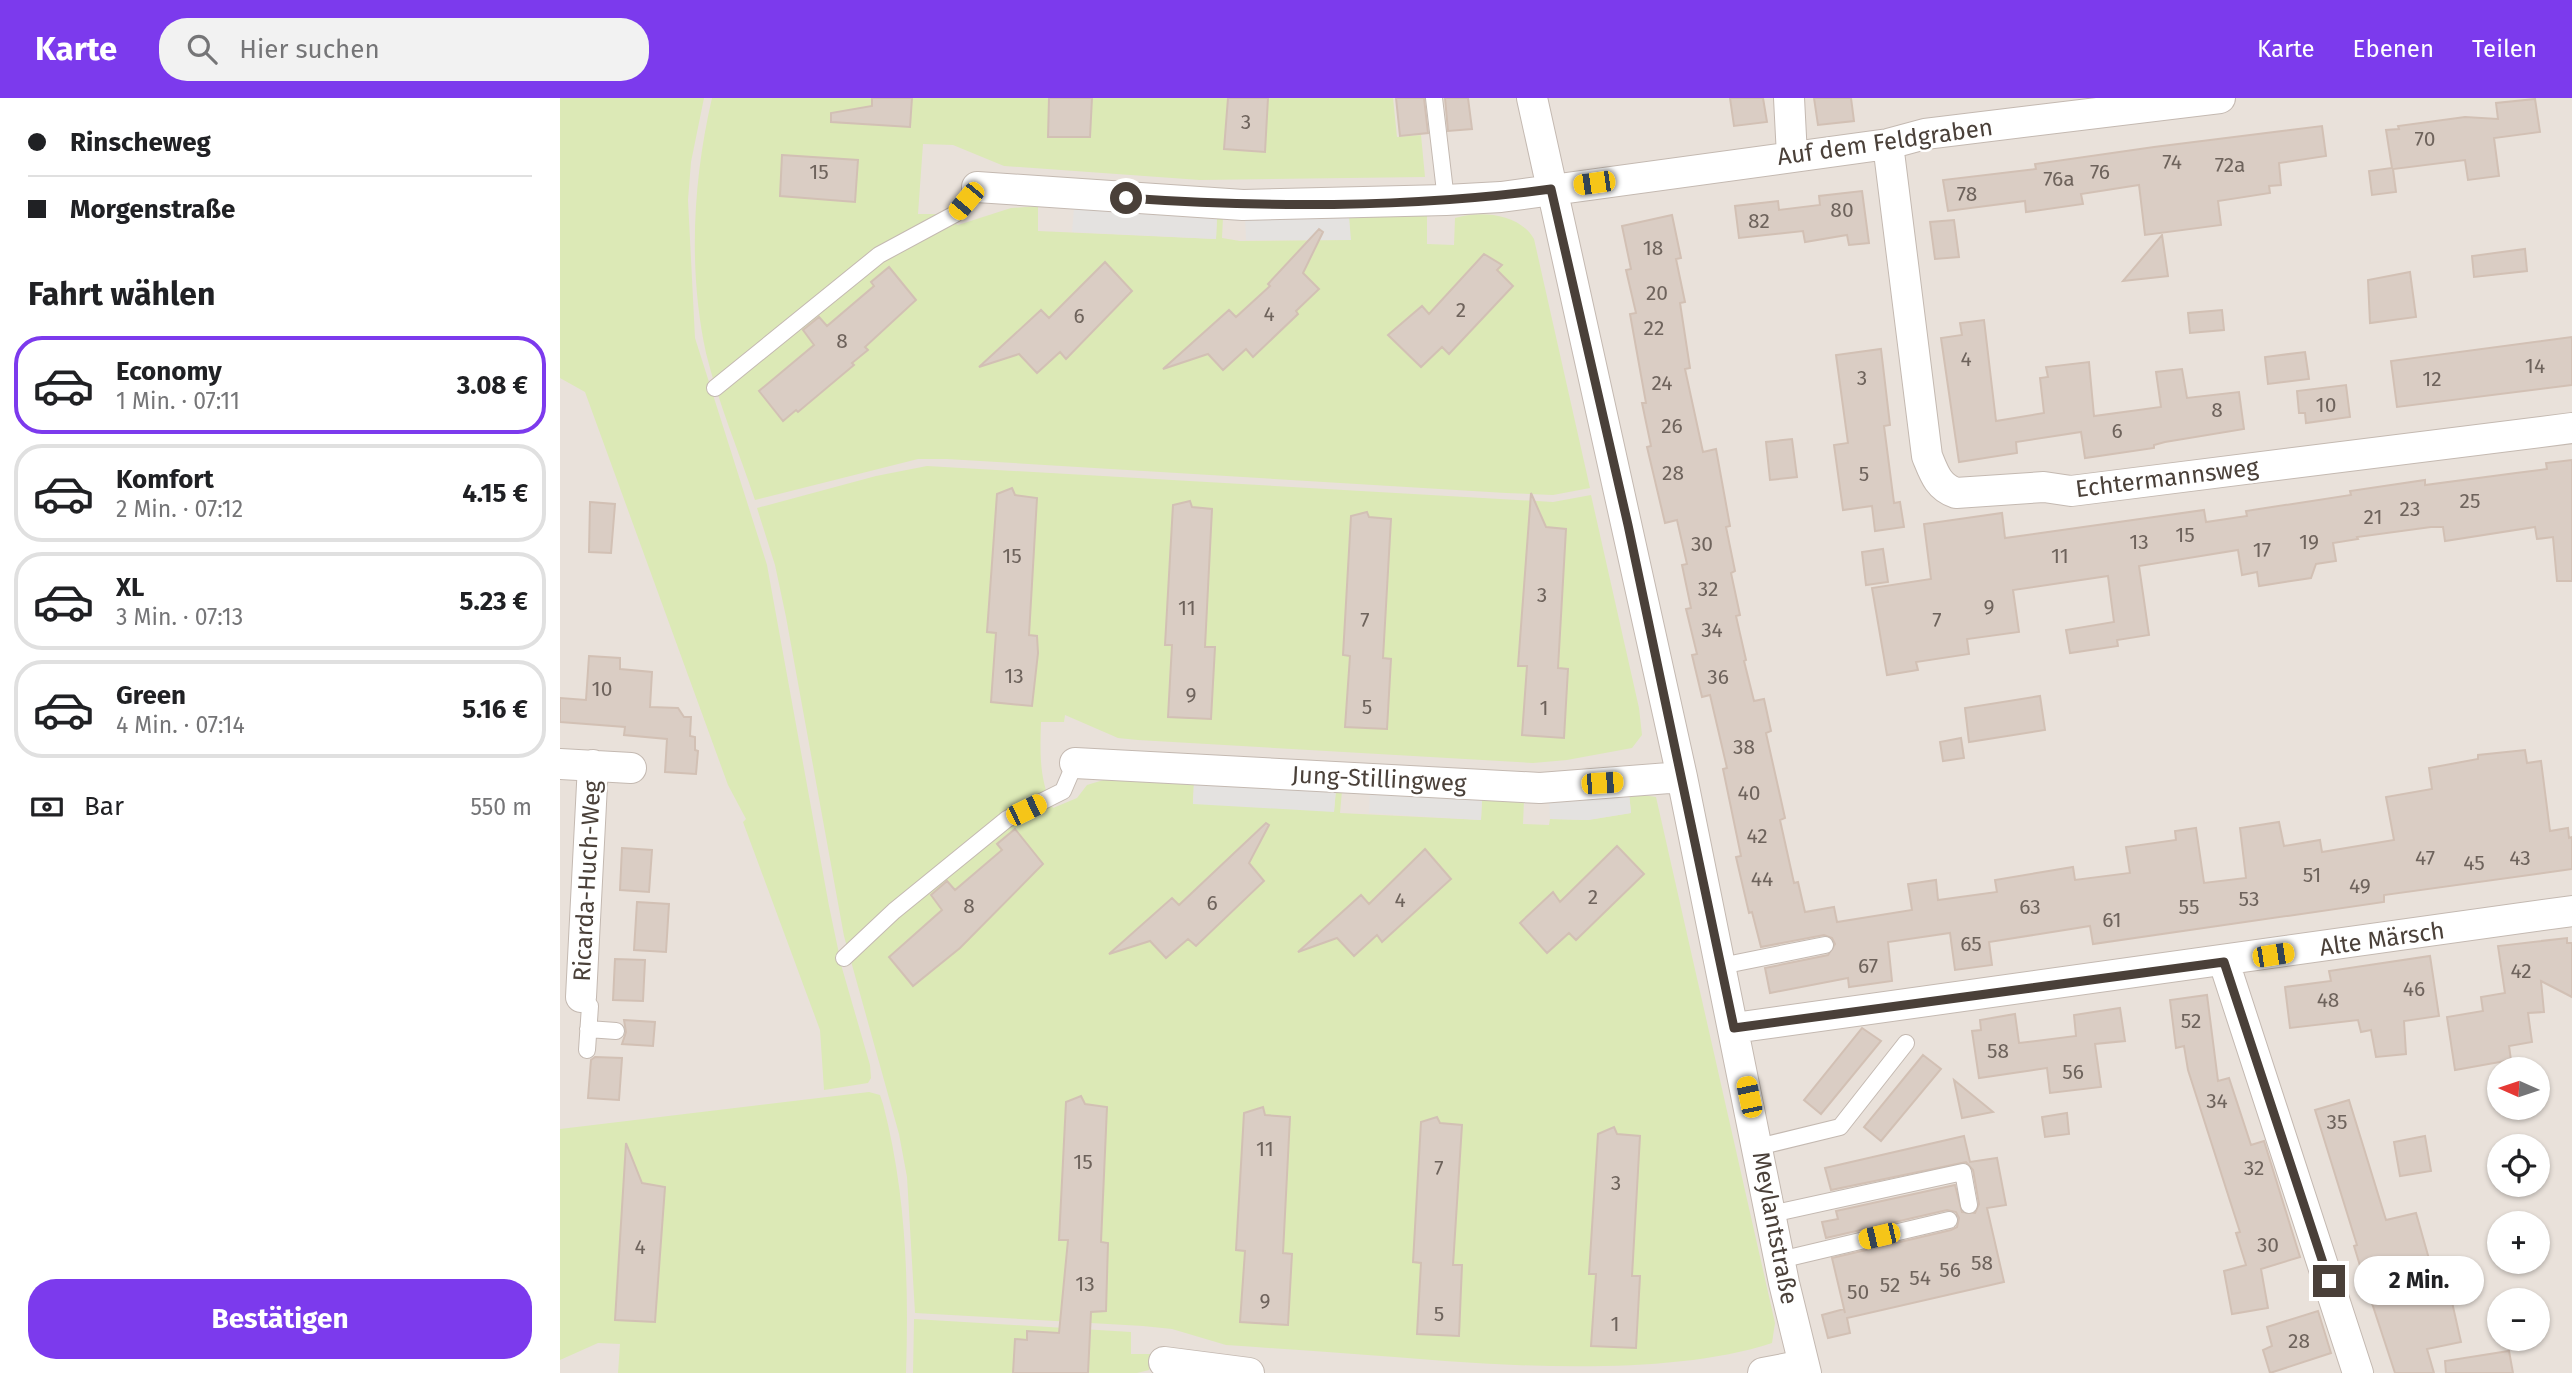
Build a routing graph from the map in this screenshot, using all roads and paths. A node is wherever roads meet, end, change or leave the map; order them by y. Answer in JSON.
{"nodes":[{"id":1,"x":1434,"y":98,"type":"edge"},
{"id":2,"x":1532,"y":98,"type":"edge"},
{"id":3,"x":1789,"y":98,"type":"edge"},
{"id":4,"x":2220,"y":98,"type":"edge"},
{"id":5,"x":1888,"y":144,"type":"junction"},
{"id":6,"x":1792,"y":156,"type":"junction"},
{"id":7,"x":977,"y":187,"type":"joint"},
{"id":8,"x":1551,"y":189,"type":"junction"},
{"id":9,"x":1446,"y":200,"type":"junction"},
{"id":10,"x":715,"y":388,"type":"dead end"},
{"id":11,"x":2572,"y":428,"type":"edge"},
{"id":12,"x":560,"y":764,"type":"edge"},
{"id":13,"x":1075,"y":764,"type":"joint"},
{"id":14,"x":593,"y":765,"type":"junction"},
{"id":15,"x":631,"y":768,"type":"dead end"},
{"id":16,"x":1682,"y":777,"type":"junction"},
{"id":17,"x":2572,"y":911,"type":"edge"},
{"id":18,"x":1825,"y":945,"type":"dead end"},
{"id":19,"x":844,"y":958,"type":"dead end"},
{"id":20,"x":2224,"y":962,"type":"junction"},
{"id":21,"x":1721,"y":967,"type":"junction"},
{"id":22,"x":581,"y":998,"type":"joint"},
{"id":23,"x":1734,"y":1028,"type":"junction"},
{"id":24,"x":589,"y":1029,"type":"junction"},
{"id":25,"x":616,"y":1031,"type":"dead end"},
{"id":26,"x":1906,"y":1043,"type":"dead end"},
{"id":27,"x":587,"y":1050,"type":"dead end"},
{"id":28,"x":1758,"y":1147,"type":"junction"},
{"id":29,"x":1969,"y":1205,"type":"dead end"},
{"id":30,"x":1771,"y":1214,"type":"junction"},
{"id":31,"x":1949,"y":1220,"type":"dead end"},
{"id":32,"x":1780,"y":1260,"type":"junction"},
{"id":33,"x":1163,"y":1367,"type":"edge"},
{"id":34,"x":1805,"y":1369,"type":"edge"},
{"id":35,"x":1249,"y":1373,"type":"edge"},
{"id":36,"x":1763,"y":1373,"type":"edge"},
{"id":37,"x":2358,"y":1373,"type":"edge"}],
"edges":[{"from":1,"to":9,"type":"lane"},
{"from":2,"to":8,"type":"street","name":"Meylantstraße"},
{"from":3,"to":6,"type":"street"},
{"from":4,"to":5,"type":"street","name":"Auf dem Feldgraben"},
{"from":5,"to":6,"type":"street","name":"Auf dem Feldgraben"},
{"from":5,"to":11,"type":"street","name":"Echtermannsweg"},
{"from":6,"to":8,"type":"street","name":"Auf dem Feldgraben"},
{"from":7,"to":9,"type":"street","name":"Auf dem Feldgraben"},
{"from":7,"to":10,"type":"lane"},
{"from":8,"to":9,"type":"street","name":"Auf dem Feldgraben"},
{"from":8,"to":16,"type":"street","name":"Meylantstraße"},
{"from":12,"to":14,"type":"street","name":"Ricarda-Huch-Weg"},
{"from":13,"to":16,"type":"street","name":"Jung-Stillingweg"},
{"from":13,"to":19,"type":"lane"},
{"from":14,"to":15,"type":"street","name":"Ricarda-Huch-Weg"},
{"from":14,"to":22,"type":"street","name":"Ricarda-Huch-Weg"},
{"from":16,"to":21,"type":"street","name":"Meylantstraße"},
{"from":17,"to":20,"type":"street","name":"Alte Märsch"},
{"from":18,"to":21,"type":"lane"},
{"from":20,"to":23,"type":"street","name":"Alte Märsch"},
{"from":20,"to":37,"type":"street"},
{"from":21,"to":23,"type":"street","name":"Meylantstraße"},
{"from":22,"to":24,"type":"lane"},
{"from":23,"to":28,"type":"street","name":"Meylantstraße"},
{"from":24,"to":25,"type":"lane"},
{"from":24,"to":27,"type":"lane"},
{"from":26,"to":28,"type":"lane"},
{"from":28,"to":30,"type":"street","name":"Meylantstraße"},
{"from":29,"to":30,"type":"lane"},
{"from":30,"to":32,"type":"street","name":"Meylantstraße"},
{"from":31,"to":32,"type":"lane"},
{"from":32,"to":34,"type":"street","name":"Meylantstraße"},
{"from":33,"to":35,"type":"street"},
{"from":34,"to":36,"type":"street"}]}
